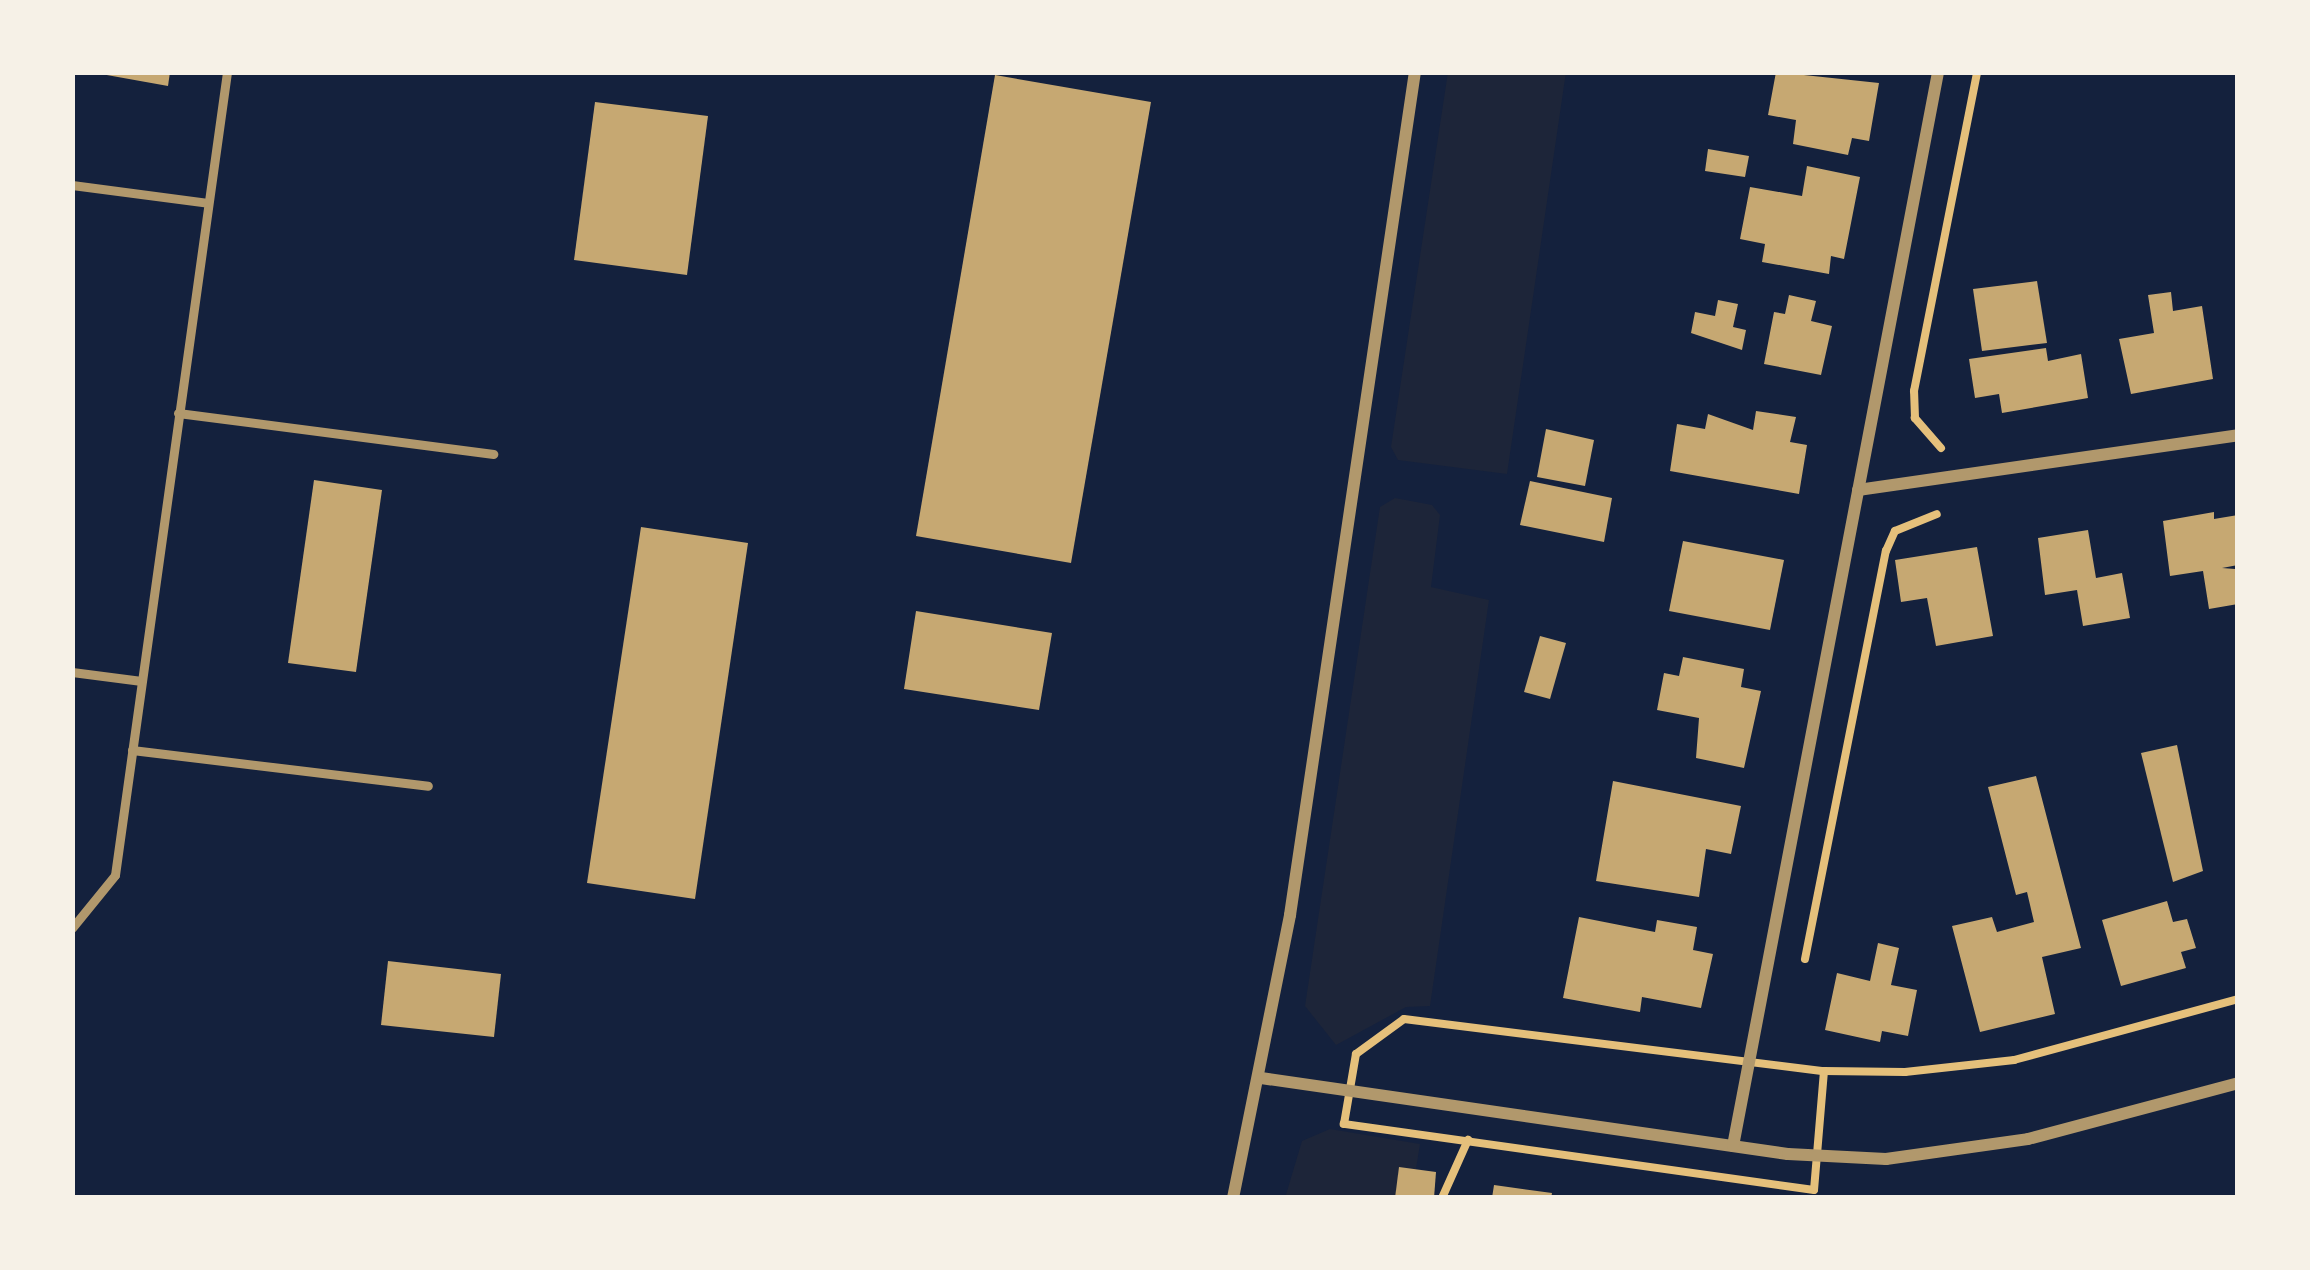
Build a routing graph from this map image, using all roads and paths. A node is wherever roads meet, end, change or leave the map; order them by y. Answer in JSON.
{"nodes":[{"id":1,"x":227,"y":72,"type":"edge"},
{"id":2,"x":1415,"y":72,"type":"edge"},
{"id":3,"x":1938,"y":72,"type":"edge"},
{"id":4,"x":1977,"y":72,"type":"edge"},
{"id":5,"x":72,"y":184,"type":"edge"},
{"id":6,"x":208,"y":203,"type":"junction"},
{"id":7,"x":178,"y":412,"type":"junction"},
{"id":8,"x":2238,"y":435,"type":"edge"},
{"id":9,"x":1948,"y":452,"type":"dead end"},
{"id":10,"x":494,"y":454,"type":"dead end"},
{"id":11,"x":1858,"y":490,"type":"junction"},
{"id":12,"x":1946,"y":513,"type":"dead end"},
{"id":13,"x":72,"y":672,"type":"edge"},
{"id":14,"x":141,"y":681,"type":"junction"},
{"id":15,"x":132,"y":750,"type":"junction"},
{"id":16,"x":428,"y":786,"type":"dead end"},
{"id":17,"x":72,"y":928,"type":"edge"},
{"id":18,"x":1802,"y":972,"type":"dead end"},
{"id":19,"x":2238,"y":999,"type":"edge"},
{"id":20,"x":1789,"y":1042,"type":"dead end"},
{"id":21,"x":1784,"y":1066,"type":"dead end"},
{"id":22,"x":1824,"y":1071,"type":"dead end"},
{"id":23,"x":1261,"y":1078,"type":"junction"},
{"id":24,"x":2238,"y":1083,"type":"edge"},
{"id":25,"x":1468,"y":1140,"type":"dead end"},
{"id":26,"x":1732,"y":1146,"type":"junction"},
{"id":27,"x":1233,"y":1198,"type":"edge"},
{"id":28,"x":1442,"y":1198,"type":"edge"}],
"edges":[{"from":1,"to":6,"type":"lane"},
{"from":2,"to":23,"type":"street"},
{"from":3,"to":11,"type":"street"},
{"from":4,"to":9,"type":"path"},
{"from":5,"to":6,"type":"lane"},
{"from":6,"to":7,"type":"lane"},
{"from":7,"to":10,"type":"lane"},
{"from":7,"to":14,"type":"lane"},
{"from":8,"to":11,"type":"street"},
{"from":11,"to":26,"type":"street"},
{"from":12,"to":18,"type":"path"},
{"from":13,"to":14,"type":"lane"},
{"from":14,"to":15,"type":"lane"},
{"from":15,"to":16,"type":"lane"},
{"from":15,"to":17,"type":"lane"},
{"from":19,"to":22,"type":"path"},
{"from":20,"to":21,"type":"path"},
{"from":23,"to":26,"type":"street"},
{"from":23,"to":27,"type":"street"},
{"from":24,"to":26,"type":"street"},
{"from":25,"to":28,"type":"path"}]}
